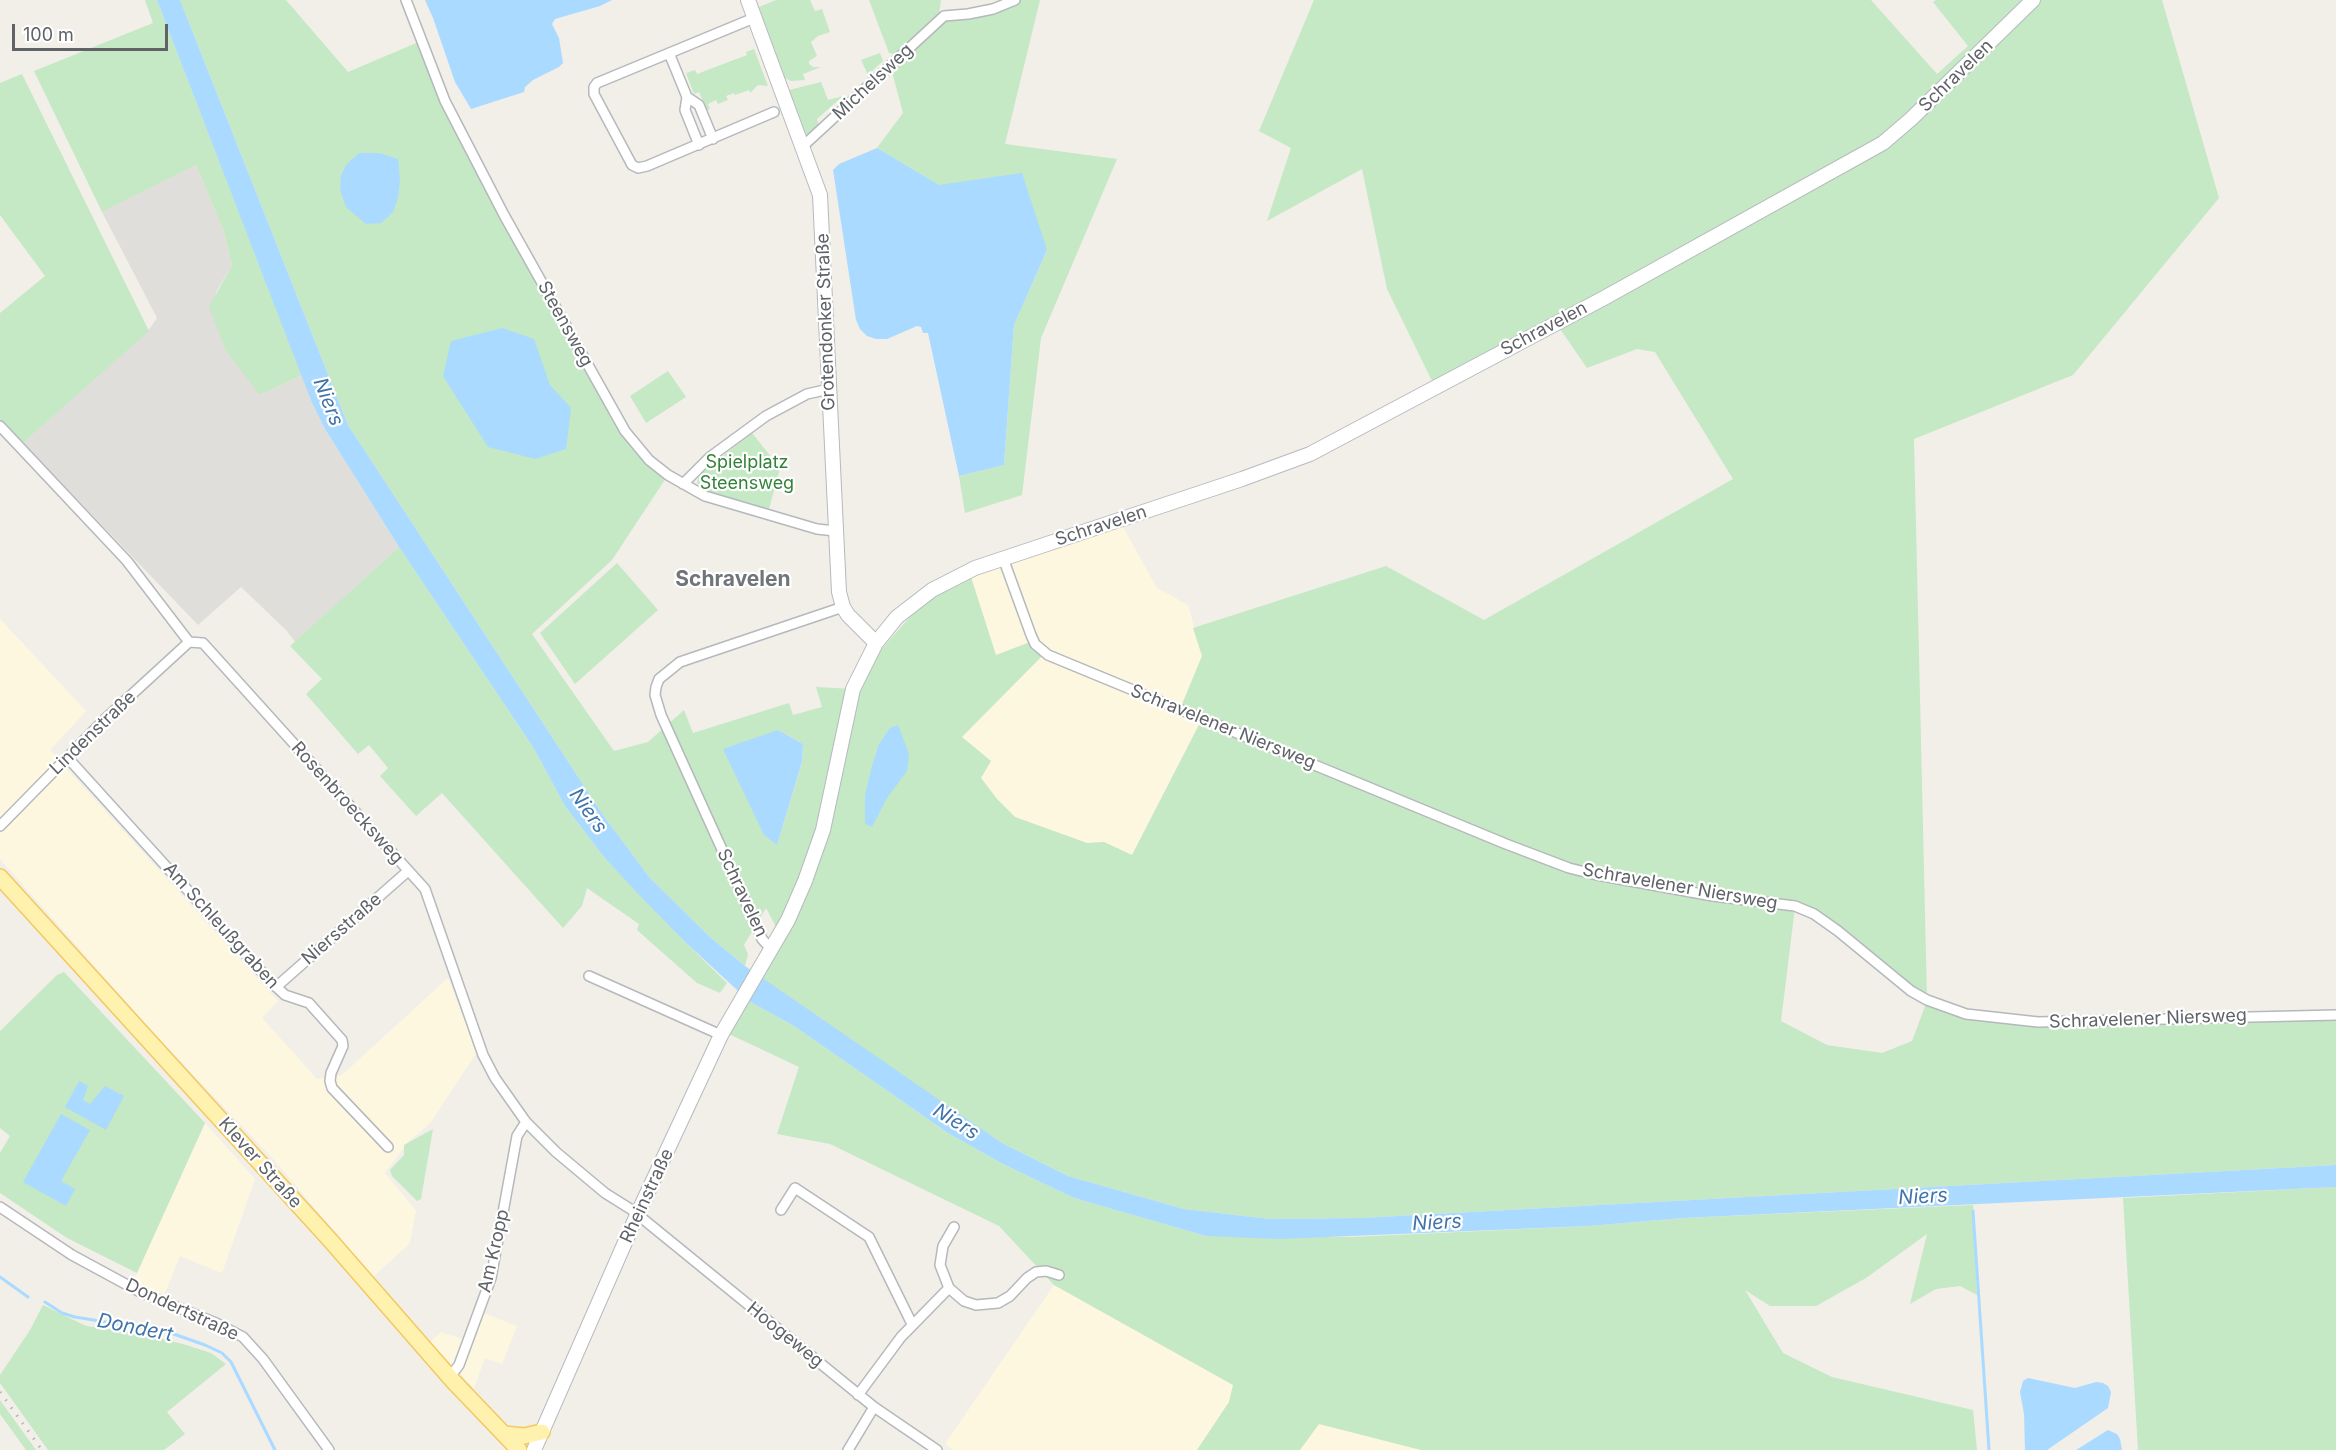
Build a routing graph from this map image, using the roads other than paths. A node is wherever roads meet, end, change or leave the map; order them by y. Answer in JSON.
{"nodes":[{"id":1,"x":406,"y":0,"type":"edge"},
{"id":2,"x":748,"y":0,"type":"edge"},
{"id":3,"x":1015,"y":0,"type":"edge"},
{"id":4,"x":2033,"y":0,"type":"edge"},
{"id":5,"x":754,"y":18,"type":"junction"},
{"id":6,"x":669,"y":53,"type":"junction"},
{"id":7,"x":687,"y":97,"type":"junction"},
{"id":8,"x":774,"y":112,"type":"dead end"},
{"id":9,"x":713,"y":139,"type":"junction"},
{"id":10,"x":699,"y":145,"type":"junction"},
{"id":11,"x":802,"y":147,"type":"junction"},
{"id":12,"x":829,"y":389,"type":"junction"},
{"id":13,"x":0,"y":426,"type":"edge"},
{"id":14,"x":682,"y":484,"type":"junction"},
{"id":15,"x":835,"y":531,"type":"junction"},
{"id":16,"x":1003,"y":558,"type":"junction"},
{"id":17,"x":843,"y":607,"type":"junction"},
{"id":18,"x":189,"y":642,"type":"junction"},
{"id":19,"x":876,"y":642,"type":"junction"},
{"id":20,"x":67,"y":757,"type":"junction"},
{"id":21,"x":0,"y":826,"type":"edge"},
{"id":22,"x":408,"y":871,"type":"junction"},
{"id":23,"x":0,"y":877,"type":"edge"},
{"id":24,"x":771,"y":949,"type":"junction"},
{"id":25,"x":589,"y":976,"type":"dead end"},
{"id":26,"x":276,"y":987,"type":"junction"},
{"id":27,"x":2336,"y":1014,"type":"edge"},
{"id":28,"x":721,"y":1035,"type":"junction"},
{"id":29,"x":526,"y":1122,"type":"junction"},
{"id":30,"x":388,"y":1147,"type":"dead end"},
{"id":31,"x":0,"y":1207,"type":"edge"},
{"id":32,"x":781,"y":1210,"type":"dead end"},
{"id":33,"x":637,"y":1215,"type":"junction"},
{"id":34,"x":954,"y":1227,"type":"dead end"},
{"id":35,"x":1059,"y":1275,"type":"dead end"},
{"id":36,"x":948,"y":1288,"type":"junction"},
{"id":37,"x":912,"y":1324,"type":"junction"},
{"id":38,"x":450,"y":1377,"type":"junction"},
{"id":39,"x":858,"y":1395,"type":"junction"},
{"id":40,"x":874,"y":1407,"type":"junction"},
{"id":41,"x":542,"y":1432,"type":"junction"},
{"id":42,"x":504,"y":1434,"type":"junction"},
{"id":43,"x":329,"y":1450,"type":"edge"},
{"id":44,"x":519,"y":1450,"type":"edge"},
{"id":45,"x":534,"y":1450,"type":"edge"},
{"id":46,"x":848,"y":1450,"type":"edge"},
{"id":47,"x":937,"y":1450,"type":"edge"}],
"edges":[{"from":1,"to":14,"type":"street","name":"Steensweg"},
{"from":2,"to":5,"type":"main road","name":"Grotendonker Straße"},
{"from":3,"to":11,"type":"street","name":"Michelsweg"},
{"from":4,"to":16,"type":"main road","name":"Schravelen"},
{"from":5,"to":6,"type":"street"},
{"from":5,"to":11,"type":"main road","name":"Grotendonker Straße"},
{"from":6,"to":7,"type":"street"},
{"from":6,"to":10,"type":"street"},
{"from":7,"to":9,"type":"street"},
{"from":7,"to":10,"type":"street"},
{"from":8,"to":9,"type":"street"},
{"from":9,"to":10,"type":"street"},
{"from":11,"to":12,"type":"main road","name":"Grotendonker Straße"},
{"from":12,"to":14,"type":"street"},
{"from":12,"to":15,"type":"main road","name":"Grotendonker Straße"},
{"from":13,"to":18,"type":"street","name":"Rosenbroecksweg"},
{"from":14,"to":15,"type":"street","name":"Steensweg"},
{"from":15,"to":17,"type":"main road","name":"Grotendonker Straße"},
{"from":16,"to":19,"type":"main road","name":"Schravelen"},
{"from":16,"to":27,"type":"street","name":"Schravelener Niersweg"},
{"from":17,"to":19,"type":"main road","name":"Grotendonker Straße"},
{"from":17,"to":24,"type":"street","name":"Schravelen"},
{"from":18,"to":20,"type":"street","name":"Lindenstraße"},
{"from":18,"to":22,"type":"street","name":"Rosenbroecksweg"},
{"from":19,"to":24,"type":"main road","name":"Schravelen"},
{"from":20,"to":21,"type":"street","name":"Lindenstraße"},
{"from":20,"to":26,"type":"street","name":"Am Schleußgraben"},
{"from":22,"to":26,"type":"street","name":"Niersstraße"},
{"from":22,"to":29,"type":"street","name":"Rosenbroecksweg"},
{"from":23,"to":38,"type":"main road","name":"Klever Straße"},
{"from":24,"to":28,"type":"main road","name":"Rheinstraße"},
{"from":25,"to":28,"type":"street"},
{"from":26,"to":30,"type":"street","name":"Am Schleußgraben"},
{"from":28,"to":33,"type":"main road","name":"Rheinstraße"},
{"from":29,"to":33,"type":"street","name":"Rosenbroecksweg"},
{"from":29,"to":38,"type":"street","name":"Am Kropp"},
{"from":31,"to":43,"type":"street","name":"Dondertstraße"},
{"from":32,"to":37,"type":"street"},
{"from":33,"to":39,"type":"street","name":"Hoogeweg"},
{"from":33,"to":41,"type":"main road","name":"Rheinstraße"},
{"from":34,"to":36,"type":"street"},
{"from":35,"to":36,"type":"street"},
{"from":36,"to":37,"type":"street"},
{"from":37,"to":39,"type":"street"},
{"from":38,"to":42,"type":"main road","name":"Klever Straße"},
{"from":39,"to":40,"type":"street","name":"Hoogeweg"},
{"from":40,"to":46,"type":"street"},
{"from":40,"to":47,"type":"street","name":"Hoogeweg"},
{"from":41,"to":42,"type":"main road"},
{"from":41,"to":45,"type":"main road","name":"Rheinstraße"},
{"from":42,"to":44,"type":"main road","name":"Klever Straße"}]}
